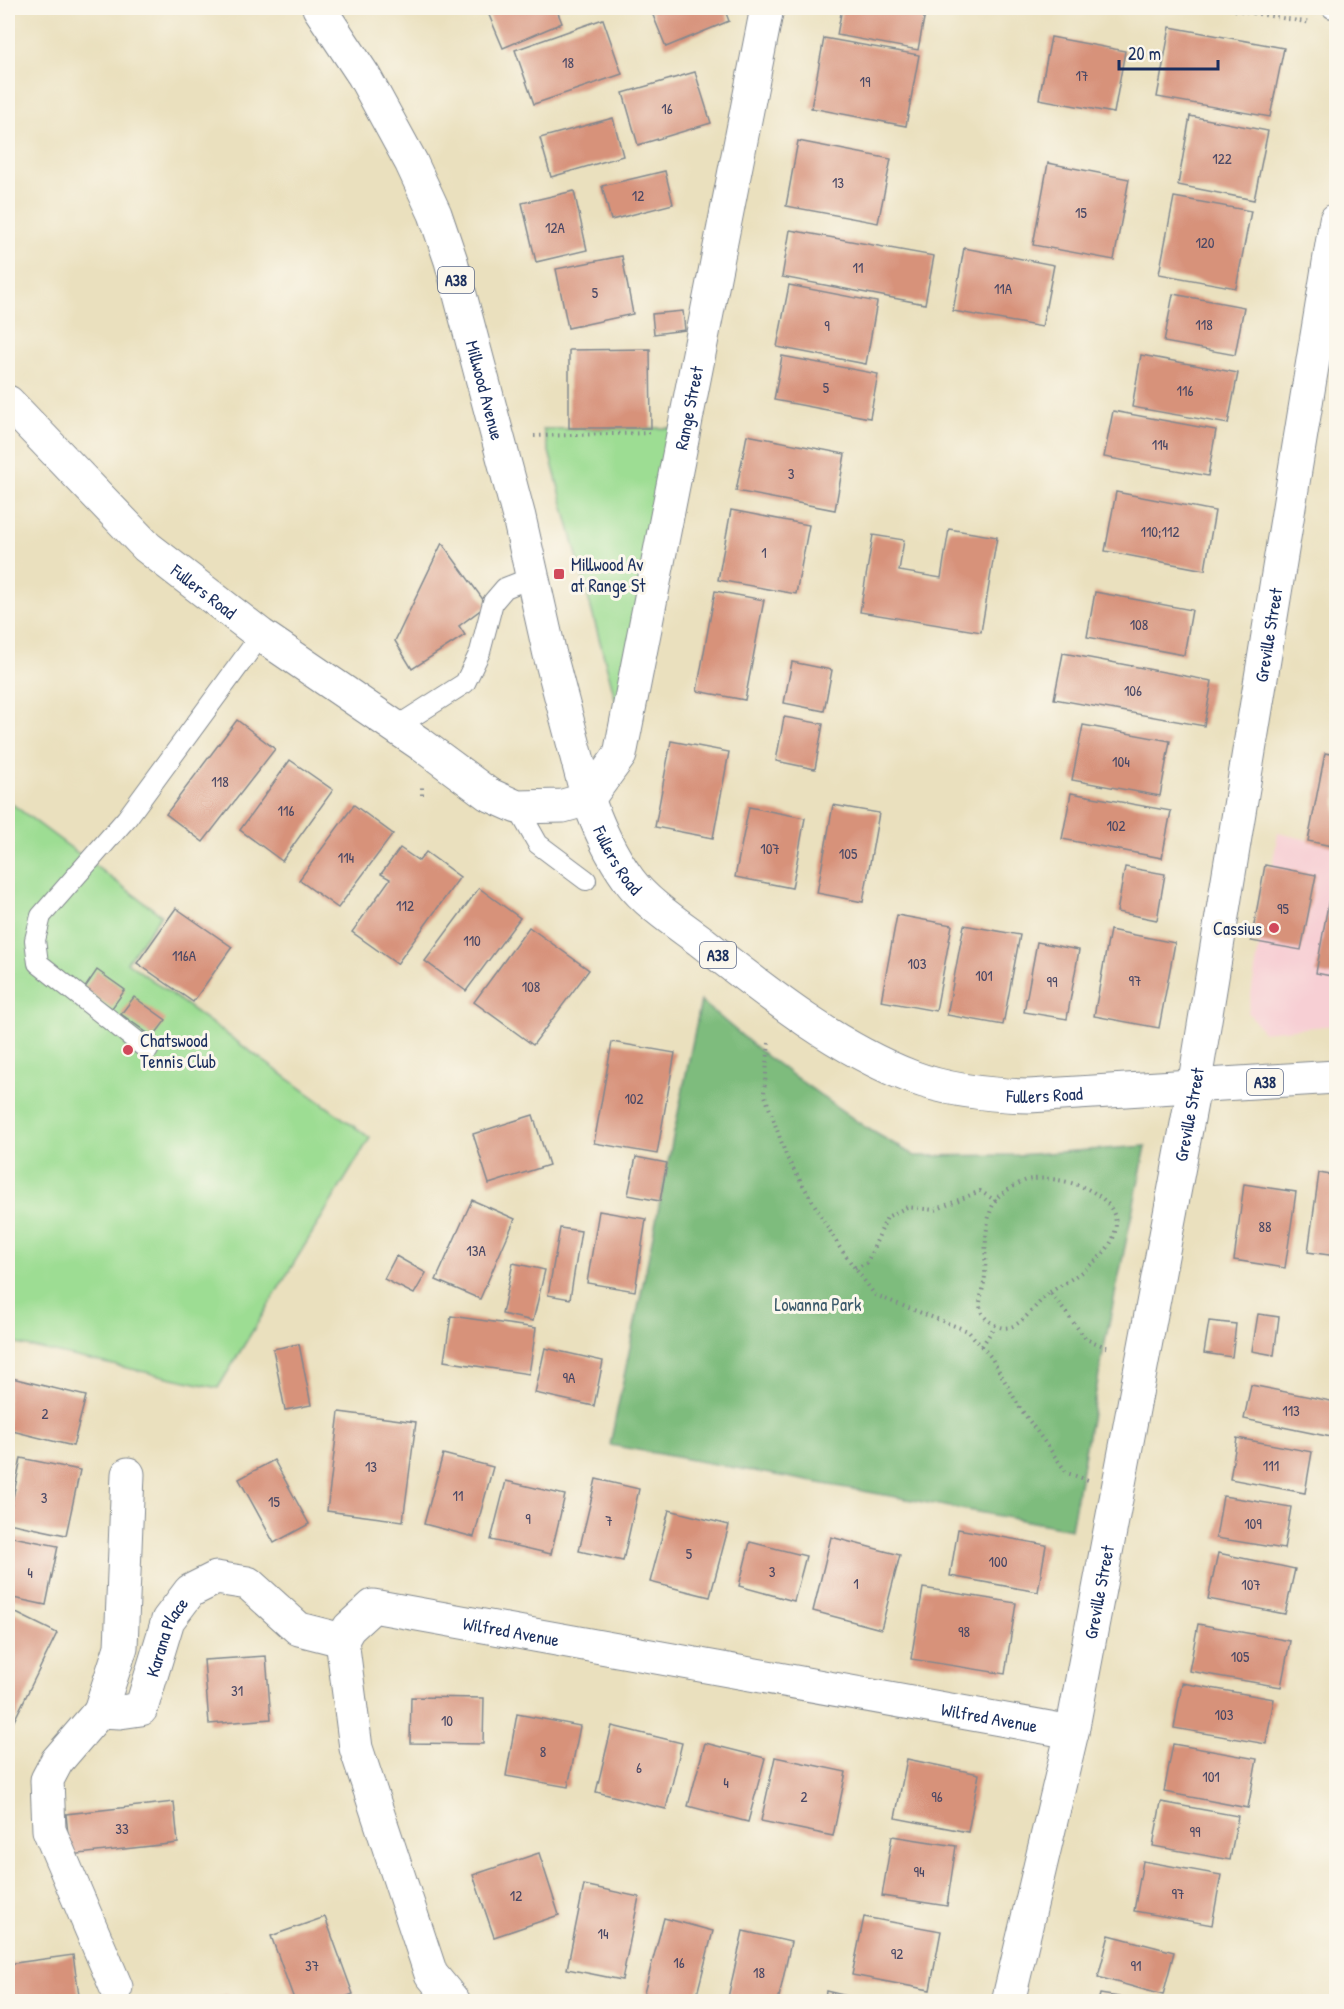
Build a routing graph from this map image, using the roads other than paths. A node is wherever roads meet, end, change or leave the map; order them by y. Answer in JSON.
{"nodes":[{"id":1,"x":319,"y":8,"type":"edge"},
{"id":2,"x":767,"y":8,"type":"edge"},
{"id":3,"x":1336,"y":220,"type":"edge"},
{"id":4,"x":8,"y":402,"type":"edge"},
{"id":5,"x":533,"y":577,"type":"junction"},
{"id":6,"x":261,"y":635,"type":"junction"},
{"id":7,"x":396,"y":727,"type":"junction"},
{"id":8,"x":588,"y":799,"type":"junction"},
{"id":9,"x":517,"y":807,"type":"junction"},
{"id":10,"x":586,"y":880,"type":"dead end"},
{"id":11,"x":148,"y":1050,"type":"dead end"},
{"id":12,"x":1336,"y":1077,"type":"edge"},
{"id":13,"x":1194,"y":1087,"type":"junction"},
{"id":14,"x":128,"y":1474,"type":"dead end"},
{"id":15,"x":342,"y":1640,"type":"junction"},
{"id":16,"x":99,"y":1711,"type":"junction"},
{"id":17,"x":1072,"y":1732,"type":"junction"},
{"id":18,"x":116,"y":1987,"type":"dead end"},
{"id":19,"x":454,"y":2001,"type":"edge"},
{"id":20,"x":1008,"y":2001,"type":"edge"}],
"edges":[{"from":1,"to":5,"type":"street","name":"Millwood Avenue","number":"A38"},
{"from":2,"to":8,"type":"street","name":"Range Street"},
{"from":3,"to":13,"type":"street","name":"Greville Street"},
{"from":4,"to":6,"type":"street","name":"Fullers Road"},
{"from":5,"to":7,"type":"lane"},
{"from":5,"to":8,"type":"street","name":"Millwood Avenue","number":"A38"},
{"from":6,"to":7,"type":"street","name":"Fullers Road"},
{"from":6,"to":11,"type":"lane"},
{"from":7,"to":9,"type":"street","name":"Fullers Road"},
{"from":8,"to":9,"type":"street","name":"Fullers Road"},
{"from":8,"to":13,"type":"street","name":"Fullers Road","number":"A38"},
{"from":9,"to":10,"type":"lane"},
{"from":12,"to":13,"type":"street","name":"Fullers Road","number":"A38"},
{"from":13,"to":17,"type":"street","name":"Greville Street"},
{"from":14,"to":16,"type":"street"},
{"from":15,"to":16,"type":"street","name":"Karana Place"},
{"from":15,"to":17,"type":"street","name":"Wilfred Avenue"},
{"from":15,"to":19,"type":"street"},
{"from":16,"to":18,"type":"street"},
{"from":17,"to":20,"type":"street","name":"Greville Street"}]}
